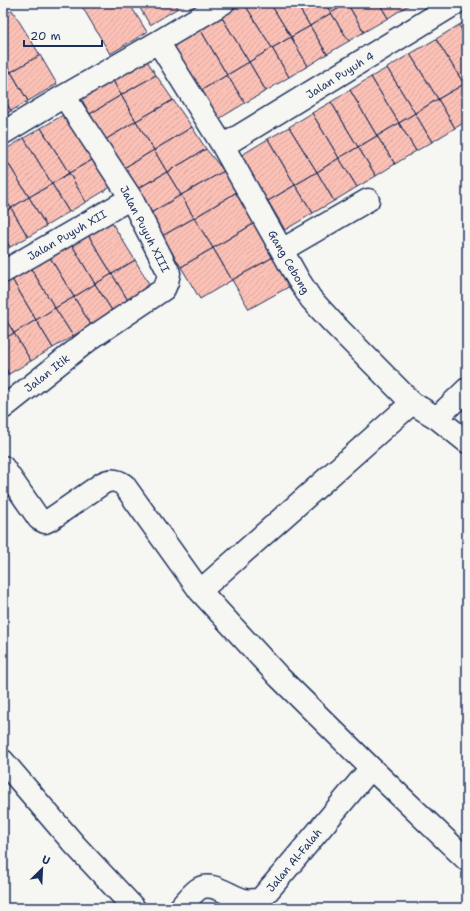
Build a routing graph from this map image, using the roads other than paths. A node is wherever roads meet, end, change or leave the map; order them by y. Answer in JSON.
{"nodes":[{"id":1,"x":223,"y":3,"type":"edge"},
{"id":2,"x":456,"y":3,"type":"edge"},
{"id":3,"x":158,"y":42,"type":"junction"},
{"id":4,"x":64,"y":96,"type":"junction"},
{"id":5,"x":3,"y":133,"type":"edge"},
{"id":6,"x":223,"y":146,"type":"junction"},
{"id":7,"x":132,"y":198,"type":"junction"},
{"id":8,"x":368,"y":200,"type":"dead end"},
{"id":9,"x":282,"y":250,"type":"junction"},
{"id":10,"x":3,"y":272,"type":"edge"},
{"id":11,"x":90,"y":339,"type":"joint"},
{"id":12,"x":467,"y":389,"type":"edge"},
{"id":13,"x":412,"y":403,"type":"junction"},
{"id":14,"x":3,"y":408,"type":"edge"},
{"id":15,"x":437,"y":418,"type":"junction"},
{"id":16,"x":467,"y":442,"type":"edge"},
{"id":17,"x":3,"y":467,"type":"edge"},
{"id":18,"x":200,"y":591,"type":"junction"},
{"id":19,"x":3,"y":761,"type":"edge"},
{"id":20,"x":371,"y":768,"type":"junction"},
{"id":21,"x":467,"y":860,"type":"edge"},
{"id":22,"x":134,"y":908,"type":"edge"},
{"id":23,"x":180,"y":908,"type":"edge"}],
"edges":[{"from":1,"to":3,"type":"street"},
{"from":2,"to":6,"type":"street","name":"Jalan Puyuh 4"},
{"from":3,"to":4,"type":"street"},
{"from":3,"to":6,"type":"street","name":"Gang Cebong"},
{"from":4,"to":5,"type":"street"},
{"from":4,"to":7,"type":"street","name":"Jalan Puyuh XIII"},
{"from":6,"to":9,"type":"street","name":"Gang Cebong"},
{"from":7,"to":10,"type":"street","name":"Jalan Puyuh XII"},
{"from":7,"to":11,"type":"street","name":"Jalan Puyuh XIII"},
{"from":8,"to":9,"type":"street"},
{"from":9,"to":13,"type":"street","name":"Gang Cebong"},
{"from":11,"to":14,"type":"street","name":"Jalan Itik"},
{"from":12,"to":15,"type":"street"},
{"from":13,"to":15,"type":"street","name":"Gang Cebong"},
{"from":13,"to":18,"type":"street"},
{"from":15,"to":16,"type":"street","name":"Gang Cebong"},
{"from":17,"to":18,"type":"street"},
{"from":18,"to":20,"type":"street"},
{"from":19,"to":22,"type":"street"},
{"from":20,"to":21,"type":"street"},
{"from":20,"to":23,"type":"street","name":"Jalan Al-Falah"}]}
